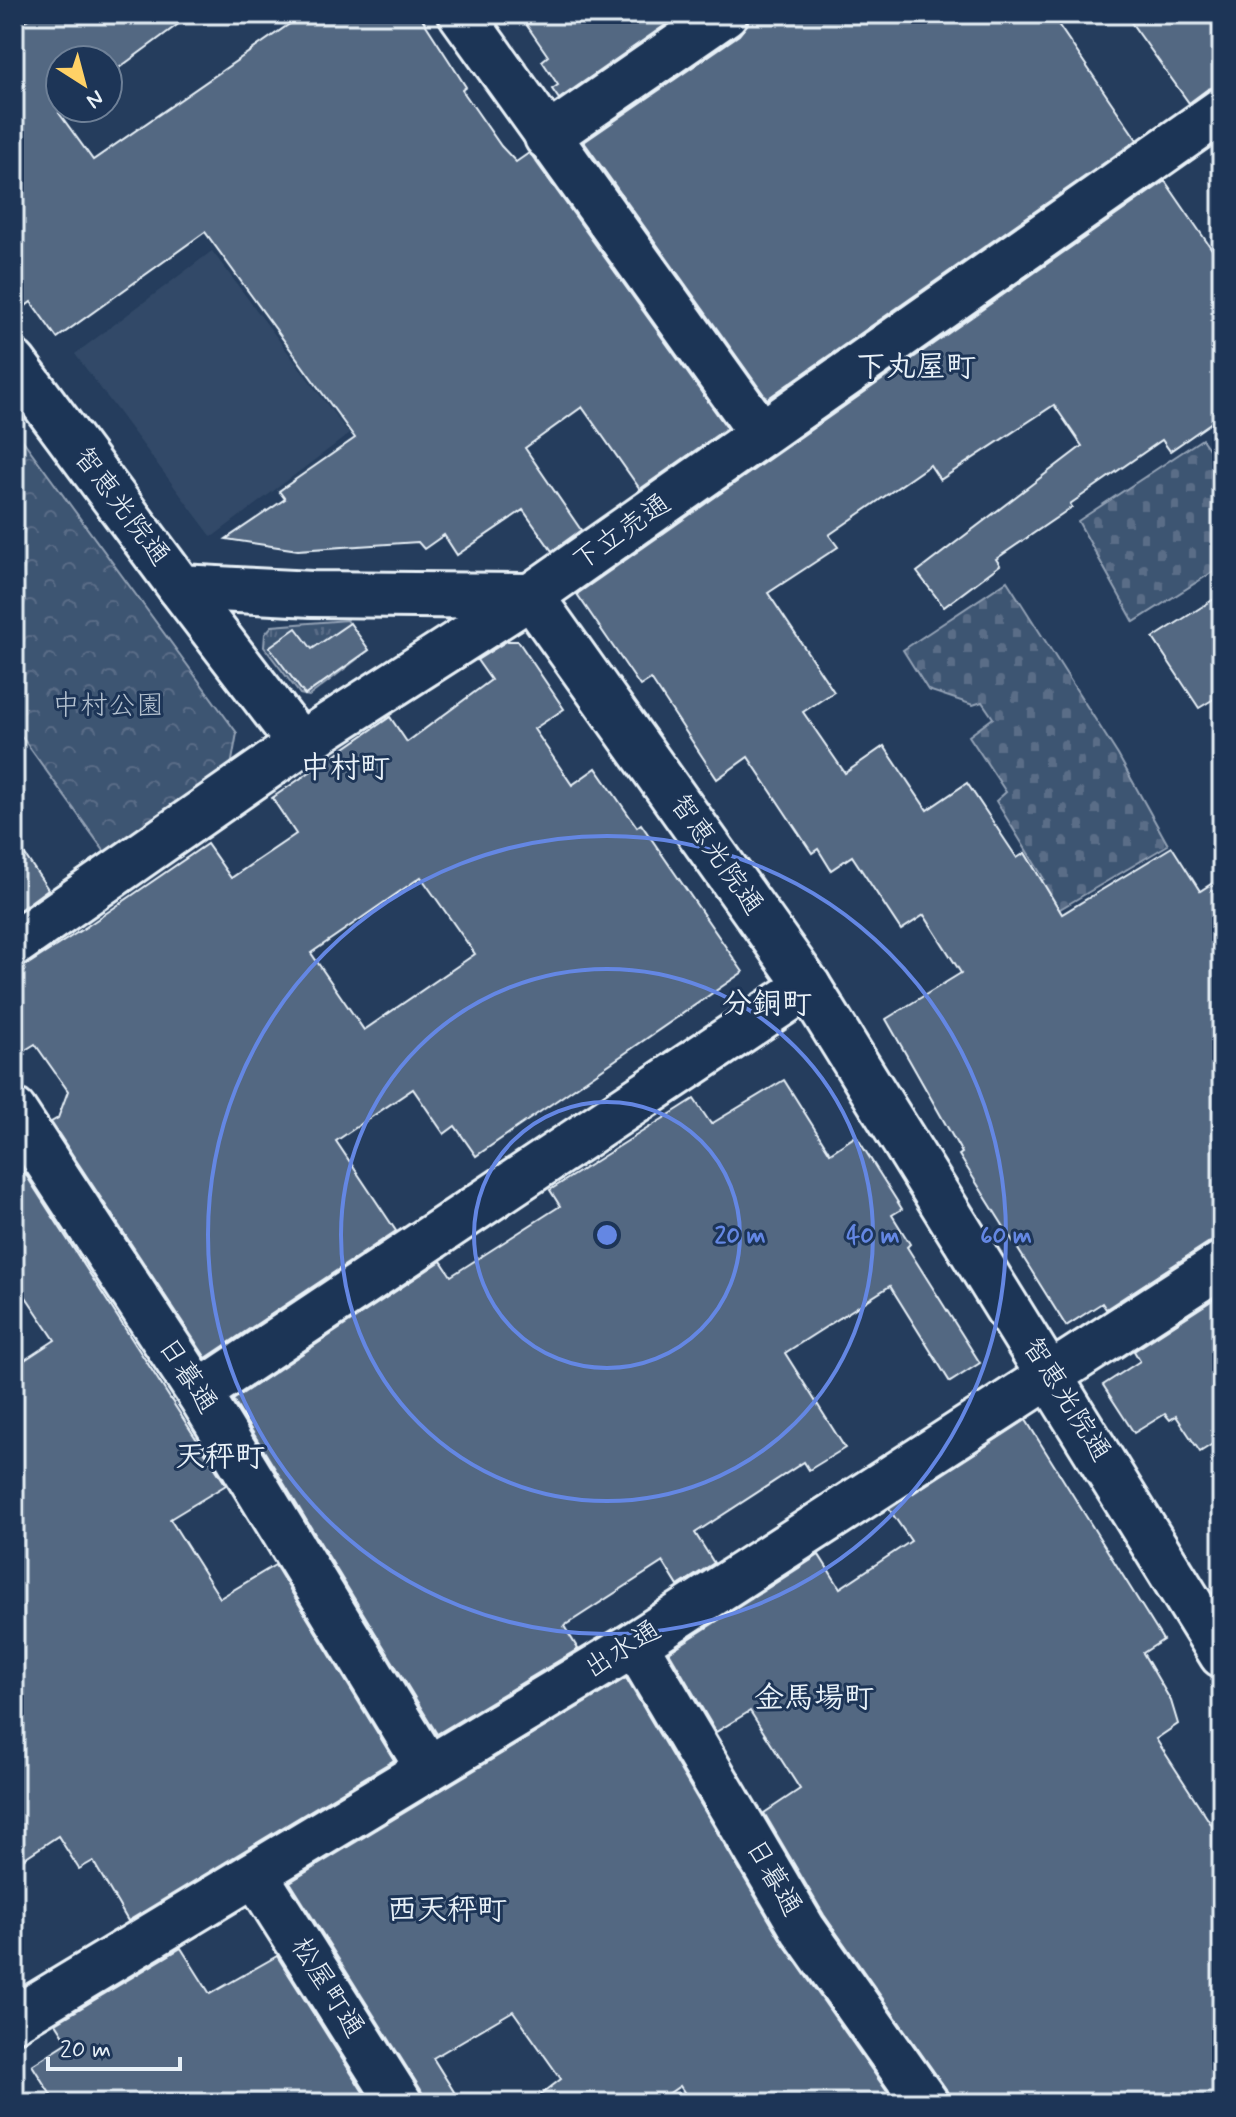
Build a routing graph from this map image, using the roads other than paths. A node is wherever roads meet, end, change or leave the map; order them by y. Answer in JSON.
{"nodes":[{"id":1,"x":461,"y":14,"type":"edge"},
{"id":2,"x":725,"y":14,"type":"edge"},
{"id":3,"x":1222,"y":110,"type":"edge"},
{"id":4,"x":547,"y":137,"type":"junction"},
{"id":5,"x":14,"y":363,"type":"edge"},
{"id":6,"x":761,"y":433,"type":"junction"},
{"id":7,"x":180,"y":587,"type":"junction"},
{"id":8,"x":531,"y":596,"type":"junction"},
{"id":9,"x":300,"y":744,"type":"junction"},
{"id":10,"x":14,"y":944,"type":"edge"},
{"id":11,"x":808,"y":986,"type":"junction"},
{"id":12,"x":14,"y":1111,"type":"edge"},
{"id":13,"x":1222,"y":1264,"type":"edge"},
{"id":14,"x":1050,"y":1375,"type":"junction"},
{"id":15,"x":199,"y":1393,"type":"junction"},
{"id":16,"x":635,"y":1644,"type":"junction"},
{"id":17,"x":1222,"y":1655,"type":"edge"},
{"id":18,"x":428,"y":1768,"type":"junction"},
{"id":19,"x":255,"y":1874,"type":"junction"},
{"id":20,"x":14,"y":2019,"type":"edge"},
{"id":21,"x":400,"y":2103,"type":"edge"},
{"id":22,"x":926,"y":2103,"type":"edge"}],
"edges":[{"from":1,"to":4,"type":"street"},
{"from":2,"to":4,"type":"street"},
{"from":3,"to":6,"type":"street","name":"下立売通"},
{"from":4,"to":6,"type":"street"},
{"from":5,"to":7,"type":"street","name":"智恵光院通"},
{"from":6,"to":8,"type":"street","name":"下立売通"},
{"from":7,"to":8,"type":"street","name":"智恵光院通"},
{"from":7,"to":9,"type":"street"},
{"from":8,"to":9,"type":"street","name":"下立売通"},
{"from":8,"to":11,"type":"street","name":"智恵光院通"},
{"from":9,"to":10,"type":"street","name":"下立売通"},
{"from":11,"to":14,"type":"street","name":"智恵光院通"},
{"from":11,"to":15,"type":"street"},
{"from":12,"to":15,"type":"street","name":"日暮通"},
{"from":13,"to":14,"type":"street","name":"出水通"},
{"from":14,"to":16,"type":"street","name":"出水通"},
{"from":14,"to":17,"type":"street","name":"智恵光院通"},
{"from":15,"to":18,"type":"street","name":"日暮通"},
{"from":16,"to":18,"type":"street","name":"出水通"},
{"from":16,"to":22,"type":"street","name":"日暮通"},
{"from":18,"to":19,"type":"street","name":"出水通"},
{"from":19,"to":20,"type":"street","name":"出水通"},
{"from":19,"to":21,"type":"street","name":"松屋町通"}]}
